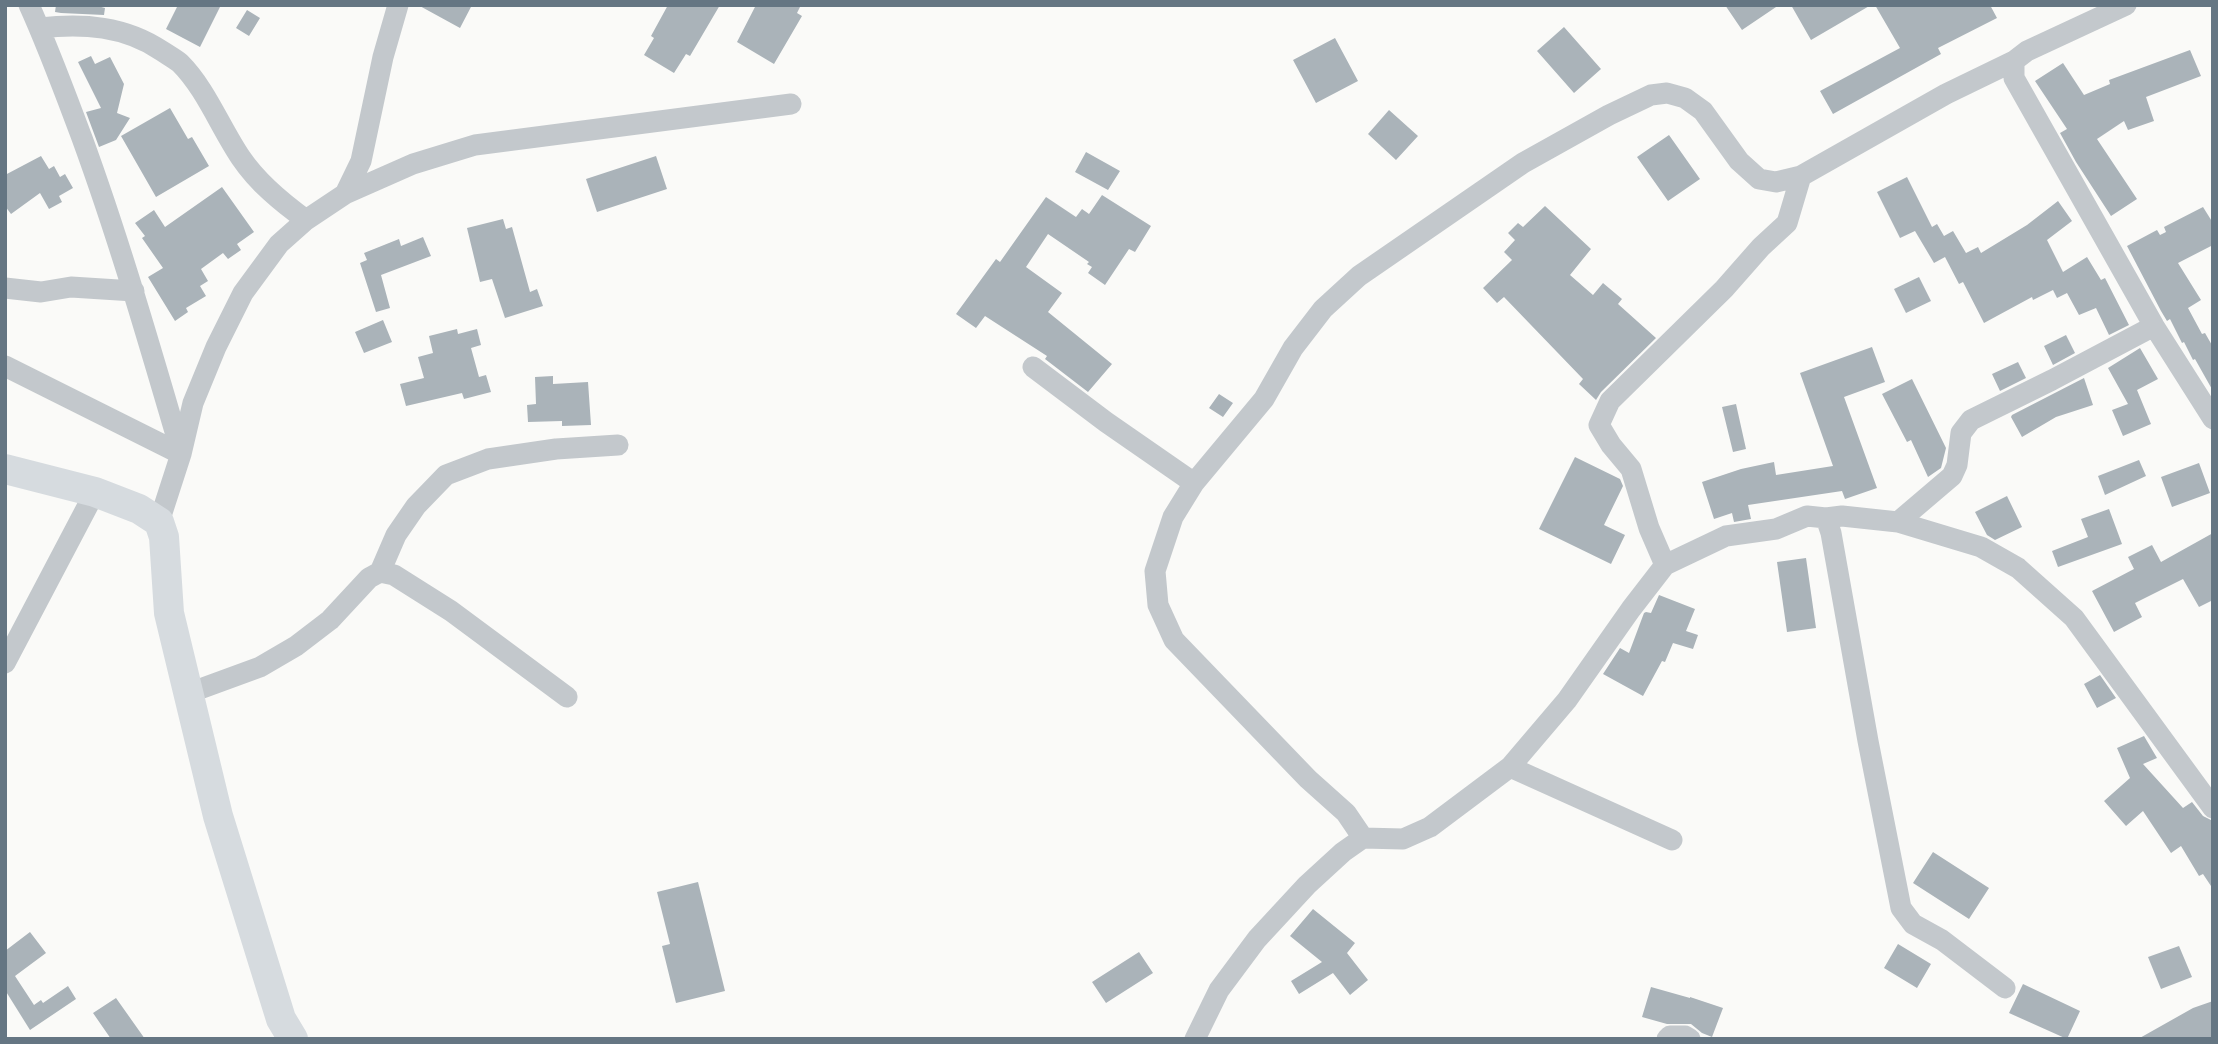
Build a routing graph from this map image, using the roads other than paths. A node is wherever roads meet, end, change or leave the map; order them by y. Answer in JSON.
{"nodes":[{"id":1,"x":29,"y":5,"type":"edge"},
{"id":2,"x":398,"y":5,"type":"edge"},
{"id":3,"x":2122,"y":6,"type":"edge"},
{"id":4,"x":40,"y":28,"type":"junction"},
{"id":5,"x":2014,"y":61,"type":"junction"},
{"id":6,"x":791,"y":104,"type":"dead end"},
{"id":7,"x":1801,"y":176,"type":"junction"},
{"id":8,"x":345,"y":194,"type":"junction"},
{"id":9,"x":306,"y":220,"type":"junction"},
{"id":10,"x":5,"y":288,"type":"edge"},
{"id":11,"x":134,"y":291,"type":"junction"},
{"id":12,"x":2154,"y":326,"type":"junction"},
{"id":13,"x":5,"y":366,"type":"edge"},
{"id":14,"x":1033,"y":367,"type":"dead end"},
{"id":15,"x":2213,"y":419,"type":"edge"},
{"id":16,"x":618,"y":445,"type":"dead end"},
{"id":17,"x":181,"y":454,"type":"junction"},
{"id":18,"x":5,"y":468,"type":"edge"},
{"id":19,"x":1194,"y":483,"type":"junction"},
{"id":20,"x":95,"y":492,"type":"junction"},
{"id":21,"x":1826,"y":518,"type":"junction"},
{"id":22,"x":159,"y":522,"type":"junction"},
{"id":23,"x":1898,"y":522,"type":"junction"},
{"id":24,"x":1665,"y":565,"type":"junction"},
{"id":25,"x":380,"y":572,"type":"junction"},
{"id":26,"x":5,"y":663,"type":"edge"},
{"id":27,"x":189,"y":693,"type":"junction"},
{"id":28,"x":567,"y":697,"type":"dead end"},
{"id":29,"x":1510,"y":767,"type":"junction"},
{"id":30,"x":2213,"y":808,"type":"edge"},
{"id":31,"x":1363,"y":838,"type":"junction"},
{"id":32,"x":1672,"y":839,"type":"dead end"},
{"id":33,"x":2004,"y":988,"type":"dead end"},
{"id":34,"x":284,"y":1032,"type":"edge"},
{"id":35,"x":1195,"y":1039,"type":"edge"},
{"id":36,"x":1667,"y":1039,"type":"edge"},
{"id":37,"x":1690,"y":1039,"type":"edge"}],
"edges":[{"from":1,"to":4,"type":"street"},
{"from":2,"to":8,"type":"street"},
{"from":3,"to":5,"type":"street"},
{"from":4,"to":9,"type":"street"},
{"from":4,"to":11,"type":"street"},
{"from":5,"to":7,"type":"street"},
{"from":5,"to":12,"type":"street"},
{"from":6,"to":8,"type":"street"},
{"from":7,"to":19,"type":"street"},
{"from":7,"to":24,"type":"street"},
{"from":8,"to":9,"type":"street"},
{"from":9,"to":17,"type":"street"},
{"from":10,"to":11,"type":"street"},
{"from":11,"to":17,"type":"street"},
{"from":12,"to":15,"type":"street"},
{"from":12,"to":23,"type":"street"},
{"from":13,"to":17,"type":"street"},
{"from":14,"to":19,"type":"street"},
{"from":16,"to":25,"type":"street"},
{"from":17,"to":22,"type":"street"},
{"from":18,"to":20,"type":"street"},
{"from":19,"to":31,"type":"street"},
{"from":20,"to":22,"type":"street"},
{"from":20,"to":26,"type":"street"},
{"from":21,"to":23,"type":"street"},
{"from":21,"to":24,"type":"street"},
{"from":21,"to":33,"type":"street"},
{"from":22,"to":27,"type":"street"},
{"from":23,"to":30,"type":"street"},
{"from":24,"to":29,"type":"street"},
{"from":25,"to":27,"type":"street"},
{"from":25,"to":28,"type":"street"},
{"from":27,"to":34,"type":"street"},
{"from":29,"to":31,"type":"street"},
{"from":29,"to":32,"type":"street"},
{"from":31,"to":35,"type":"street"},
{"from":36,"to":37,"type":"street"}]}
